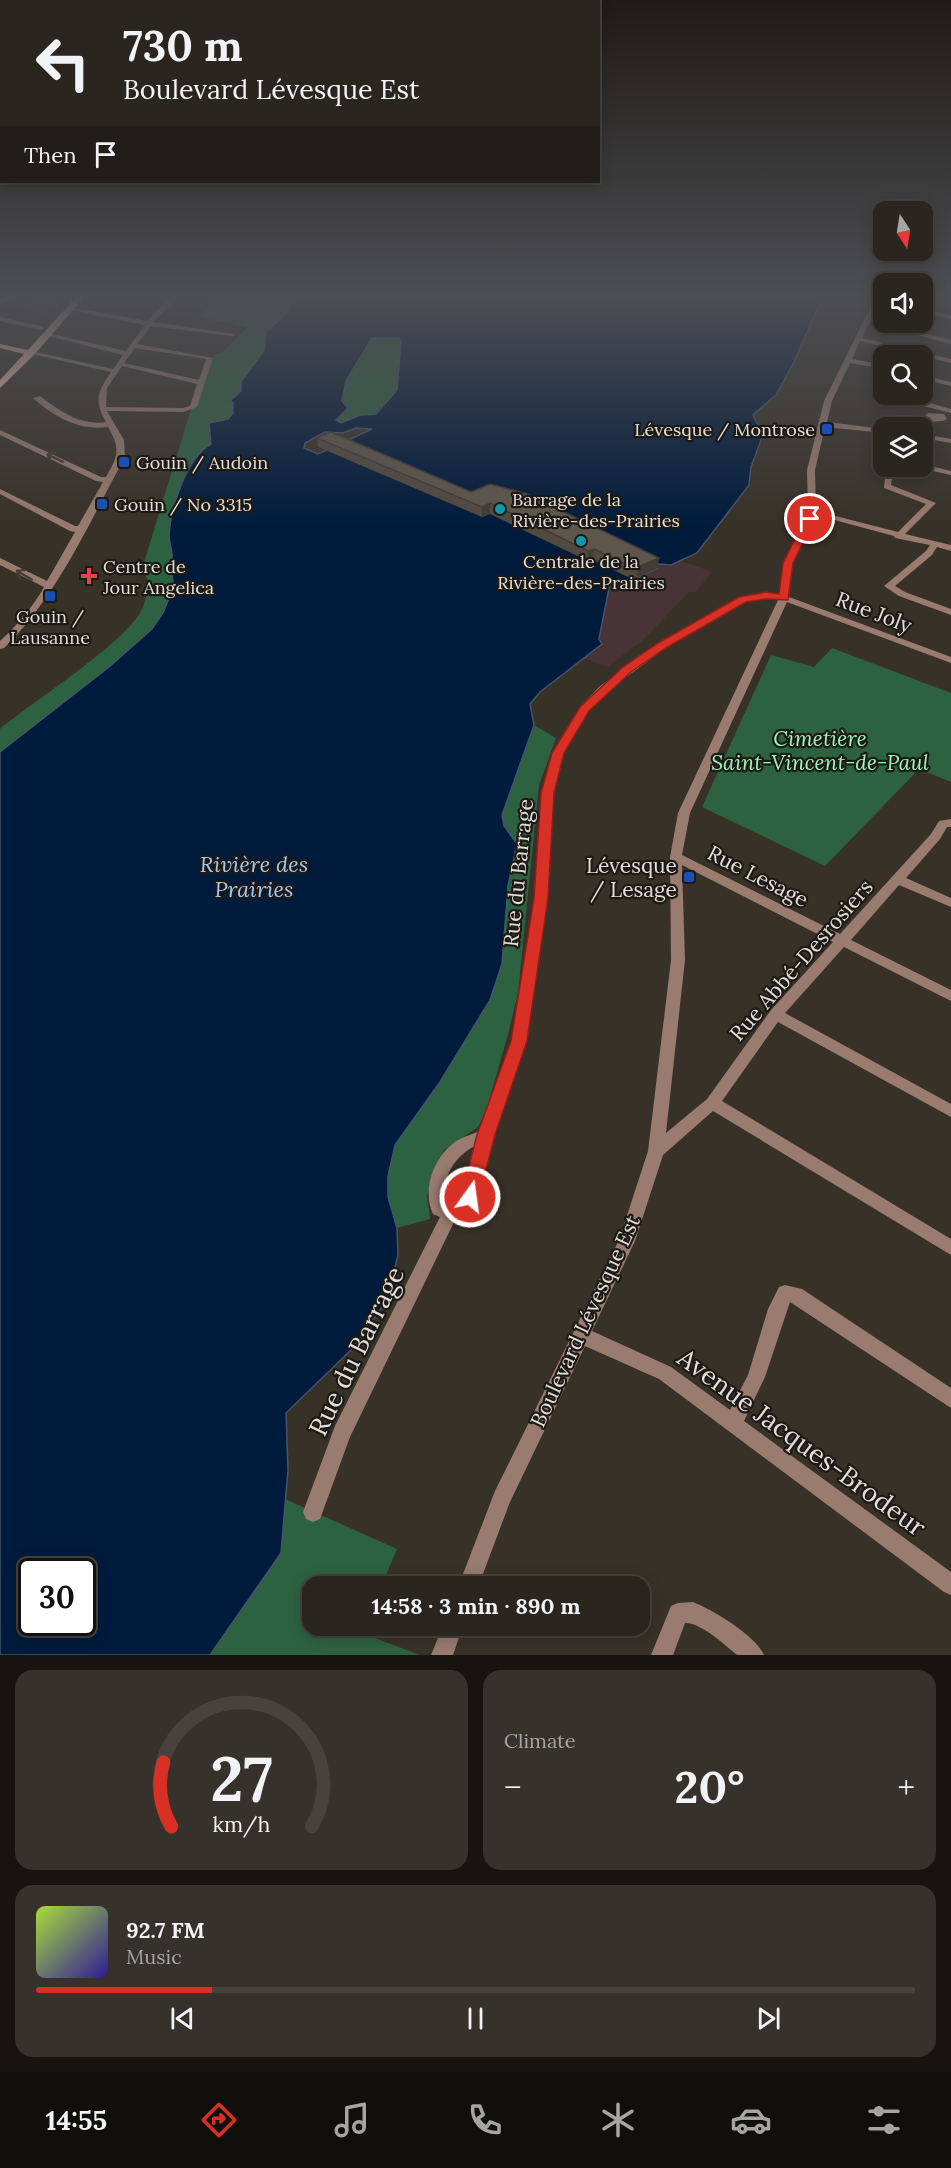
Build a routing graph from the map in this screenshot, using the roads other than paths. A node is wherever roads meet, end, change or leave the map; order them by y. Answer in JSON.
{"nodes":[{"id":1,"x":108,"y":373,"type":"edge"},
{"id":2,"x":160,"y":373,"type":"edge"},
{"id":3,"x":206,"y":373,"type":"edge"},
{"id":4,"x":843,"y":373,"type":"edge"},
{"id":5,"x":111,"y":374,"type":"joint"},
{"id":6,"x":933,"y":380,"type":"edge"},
{"id":7,"x":202,"y":383,"type":"junction"},
{"id":8,"x":951,"y":384,"type":"edge"},
{"id":9,"x":38,"y":398,"type":"dead end"},
{"id":10,"x":929,"y":405,"type":"edge"},
{"id":11,"x":102,"y":409,"type":"junction"},
{"id":12,"x":950,"y":411,"type":"edge"},
{"id":13,"x":939,"y":416,"type":"dead end"},
{"id":14,"x":111,"y":424,"type":"junction"},
{"id":15,"x":823,"y":424,"type":"junction"},
{"id":16,"x":873,"y":430,"type":"edge"},
{"id":17,"x":0,"y":432,"type":"edge"},
{"id":18,"x":933,"y":438,"type":"edge"},
{"id":19,"x":951,"y":441,"type":"edge"},
{"id":20,"x":933,"y":469,"type":"edge"},
{"id":21,"x":951,"y":473,"type":"edge"},
{"id":22,"x":888,"y":477,"type":"edge"},
{"id":23,"x":109,"y":480,"type":"junction"},
{"id":24,"x":0,"y":491,"type":"edge"},
{"id":25,"x":812,"y":512,"type":"junction"},
{"id":26,"x":82,"y":529,"type":"junction"},
{"id":27,"x":898,"y":536,"type":"junction"},
{"id":28,"x":934,"y":545,"type":"junction"},
{"id":29,"x":951,"y":548,"type":"edge"},
{"id":30,"x":0,"y":561,"type":"edge"},
{"id":31,"x":50,"y":586,"type":"junction"},
{"id":32,"x":784,"y":598,"type":"junction"},
{"id":33,"x":951,"y":612,"type":"edge"},
{"id":34,"x":0,"y":627,"type":"edge"},
{"id":35,"x":12,"y":635,"type":"junction"},
{"id":36,"x":0,"y":646,"type":"edge"},
{"id":37,"x":951,"y":660,"type":"edge"},
{"id":38,"x":951,"y":823,"type":"edge"},
{"id":39,"x":676,"y":857,"type":"junction"},
{"id":40,"x":898,"y":879,"type":"junction"},
{"id":41,"x":951,"y":903,"type":"edge"},
{"id":42,"x":841,"y":940,"type":"junction"},
{"id":43,"x":951,"y":996,"type":"edge"},
{"id":44,"x":776,"y":1014,"type":"junction"},
{"id":45,"x":712,"y":1103,"type":"junction"},
{"id":46,"x":951,"y":1111,"type":"edge"},
{"id":47,"x":486,"y":1135,"type":"junction"},
{"id":48,"x":656,"y":1150,"type":"junction"},
{"id":49,"x":450,"y":1214,"type":"junction"},
{"id":50,"x":951,"y":1248,"type":"edge"},
{"id":51,"x":583,"y":1336,"type":"junction"},
{"id":52,"x":951,"y":1399,"type":"edge"},
{"id":53,"x":733,"y":1425,"type":"junction"},
{"id":54,"x":314,"y":1512,"type":"dead end"},
{"id":55,"x":472,"y":1576,"type":"edge"},
{"id":56,"x":951,"y":1585,"type":"edge"},
{"id":57,"x":449,"y":1636,"type":"edge"},
{"id":58,"x":442,"y":1655,"type":"edge"},
{"id":59,"x":662,"y":1655,"type":"edge"},
{"id":60,"x":753,"y":1655,"type":"edge"}],
"edges":[{"from":1,"to":5,"type":"street"},
{"from":2,"to":7,"type":"street"},
{"from":3,"to":7,"type":"street"},
{"from":4,"to":15,"type":"street","name":"Boulevard Lévesque Est"},
{"from":5,"to":11,"type":"street"},
{"from":6,"to":8,"type":"street"},
{"from":7,"to":11,"type":"street"},
{"from":9,"to":14,"type":"street"},
{"from":10,"to":12,"type":"street"},
{"from":11,"to":14,"type":"street"},
{"from":12,"to":13,"type":"street"},
{"from":14,"to":23,"type":"street"},
{"from":15,"to":16,"type":"street"},
{"from":15,"to":25,"type":"street","name":"Boulevard Lévesque Est"},
{"from":23,"to":17,"type":"street","one_way":true},
{"from":18,"to":19,"type":"street"},
{"from":20,"to":21,"type":"street"},
{"from":22,"to":27,"type":"street"},
{"from":23,"to":26,"type":"street"},
{"from":24,"to":26,"type":"street"},
{"from":25,"to":27,"type":"street"},
{"from":25,"to":32,"type":"street","name":"Boulevard Lévesque Est"},
{"from":26,"to":31,"type":"street"},
{"from":27,"to":28,"type":"street"},
{"from":28,"to":29,"type":"street"},
{"from":28,"to":33,"type":"street"},
{"from":31,"to":30,"type":"street","one_way":true},
{"from":31,"to":35,"type":"street"},
{"from":32,"to":37,"type":"street","name":"Rue Joly"},
{"from":32,"to":39,"type":"street","name":"Boulevard Lévesque Est"},
{"from":32,"to":47,"type":"street","name":"Rue du Barrage"},
{"from":34,"to":35,"type":"street"},
{"from":35,"to":36,"type":"street"},
{"from":38,"to":40,"type":"street","name":"Rue Abbé-Desrosiers"},
{"from":39,"to":42,"type":"street","name":"Rue Lesage"},
{"from":39,"to":48,"type":"street","name":"Boulevard Lévesque Est"},
{"from":40,"to":41,"type":"street"},
{"from":40,"to":42,"type":"street","name":"Rue Abbé-Desrosiers"},
{"from":42,"to":43,"type":"street","name":"Rue Lesage"},
{"from":42,"to":44,"type":"street","name":"Rue Abbé-Desrosiers"},
{"from":44,"to":45,"type":"street","name":"Rue Abbé-Desrosiers"},
{"from":44,"to":46,"type":"street"},
{"from":45,"to":48,"type":"street","name":"Rue Abbé-Desrosiers"},
{"from":45,"to":50,"type":"street"},
{"from":47,"to":49,"type":"street","name":"Rue du Barrage"},
{"from":47,"to":49,"type":"street"},
{"from":48,"to":51,"type":"street","name":"Boulevard Lévesque Est"},
{"from":49,"to":54,"type":"street","name":"Rue du Barrage"},
{"from":51,"to":53,"type":"street","name":"Avenue Jacques-Brodeur"},
{"from":51,"to":55,"type":"street","name":"Boulevard Lévesque Est"},
{"from":52,"to":53,"type":"street"},
{"from":53,"to":56,"type":"street","name":"Avenue Jacques-Brodeur"},
{"from":57,"to":58,"type":"street"},
{"from":59,"to":60,"type":"street"}]}
